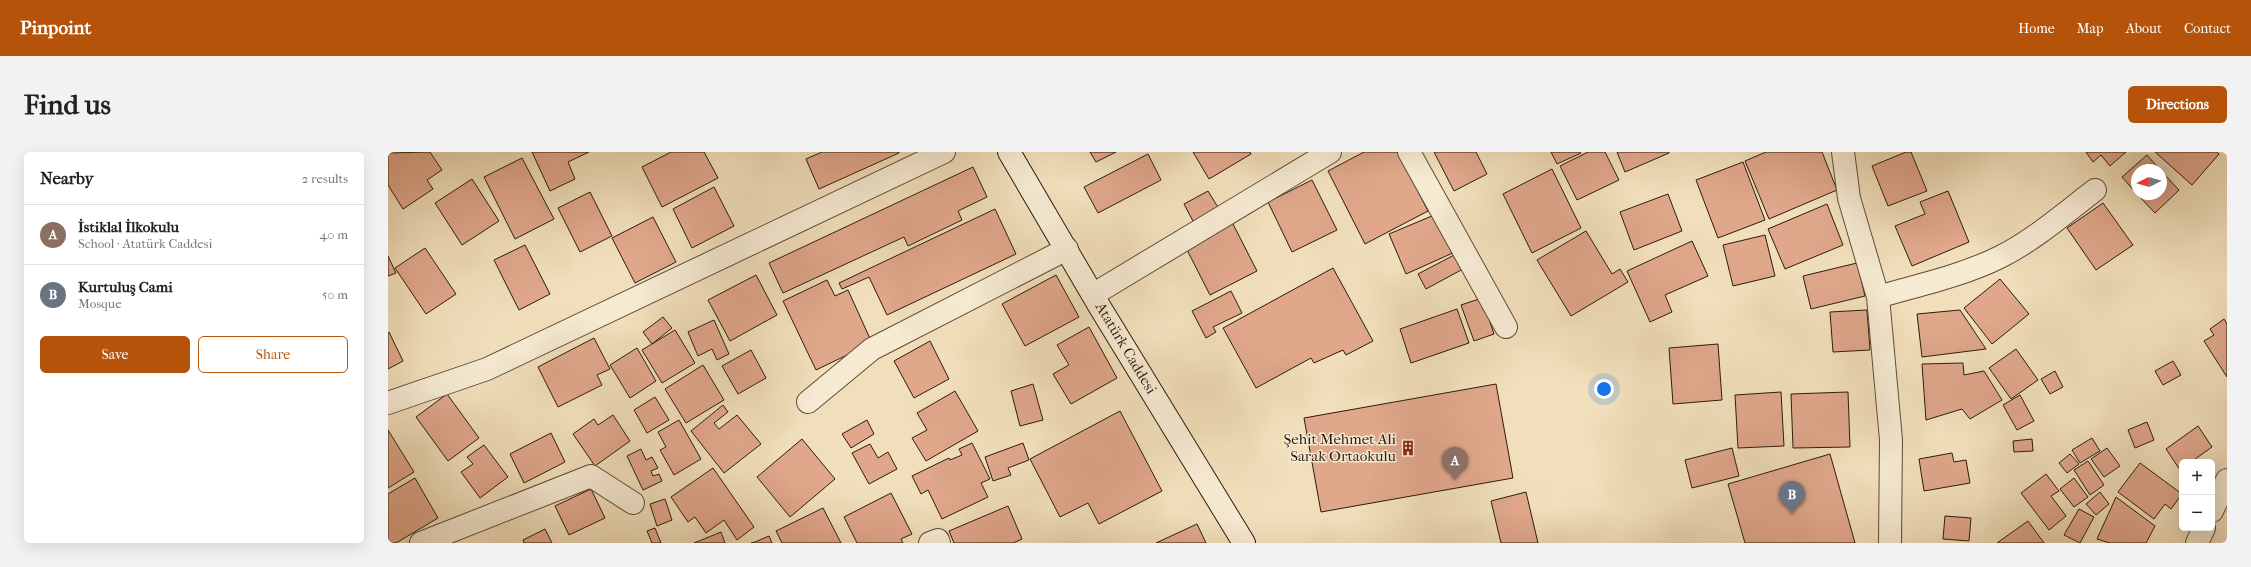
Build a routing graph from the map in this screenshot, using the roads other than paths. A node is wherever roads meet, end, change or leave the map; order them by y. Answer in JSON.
{"nodes":[{"id":1,"x":944,"y":152,"type":"edge"},
{"id":2,"x":1009,"y":152,"type":"edge"},
{"id":3,"x":1330,"y":152,"type":"edge"},
{"id":4,"x":1409,"y":152,"type":"edge"},
{"id":5,"x":1843,"y":152,"type":"edge"},
{"id":6,"x":2095,"y":190,"type":"dead end"},
{"id":7,"x":1067,"y":249,"type":"junction"},
{"id":8,"x":1094,"y":294,"type":"junction"},
{"id":9,"x":1878,"y":297,"type":"junction"},
{"id":10,"x":1506,"y":327,"type":"dead end"},
{"id":11,"x":808,"y":402,"type":"dead end"},
{"id":12,"x":388,"y":403,"type":"edge"},
{"id":13,"x":2227,"y":480,"type":"edge"},
{"id":14,"x":633,"y":503,"type":"dead end"},
{"id":15,"x":2215,"y":505,"type":"edge"},
{"id":16,"x":2203,"y":531,"type":"edge"},
{"id":17,"x":421,"y":543,"type":"edge"},
{"id":18,"x":930,"y":543,"type":"edge"},
{"id":19,"x":940,"y":543,"type":"edge"},
{"id":20,"x":1244,"y":543,"type":"edge"},
{"id":21,"x":1890,"y":543,"type":"edge"},
{"id":22,"x":2197,"y":543,"type":"edge"}],
"edges":[{"from":1,"to":12,"type":"street"},
{"from":2,"to":7,"type":"street","name":"Atatürk Caddesi"},
{"from":3,"to":8,"type":"street"},
{"from":4,"to":10,"type":"street"},
{"from":5,"to":9,"type":"street"},
{"from":6,"to":9,"type":"street"},
{"from":7,"to":8,"type":"street","name":"Atatürk Caddesi"},
{"from":7,"to":11,"type":"street"},
{"from":8,"to":20,"type":"street","name":"Atatürk Caddesi"},
{"from":9,"to":21,"type":"street"},
{"from":13,"to":15,"type":"street"},
{"from":14,"to":17,"type":"street"},
{"from":16,"to":22,"type":"street"},
{"from":18,"to":19,"type":"street"}]}
